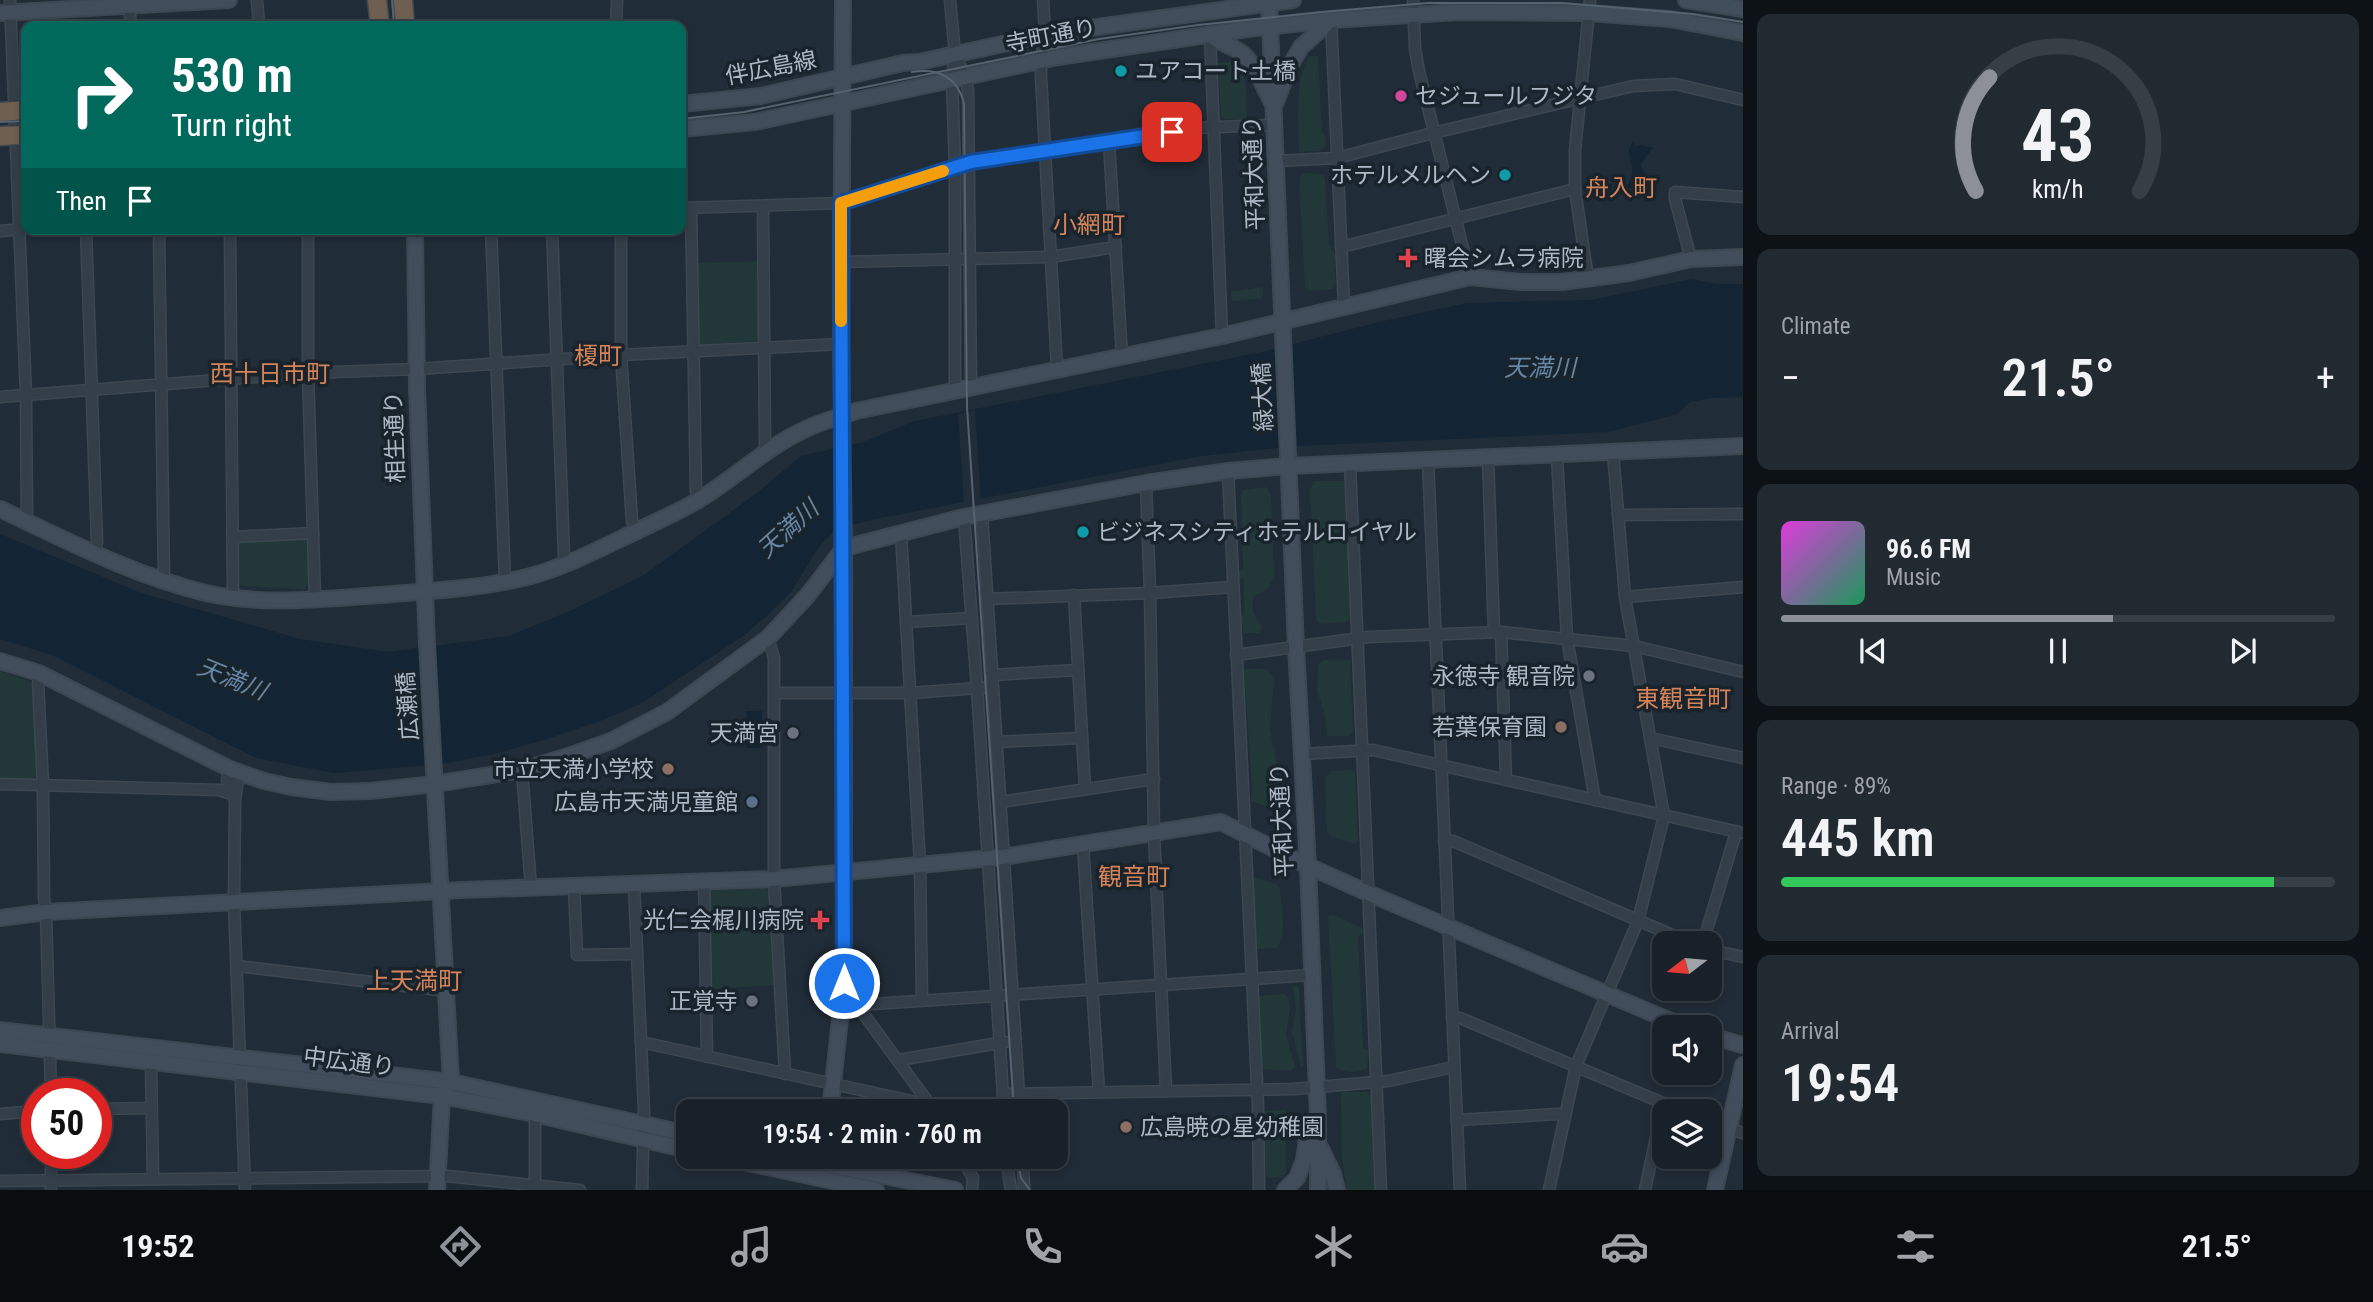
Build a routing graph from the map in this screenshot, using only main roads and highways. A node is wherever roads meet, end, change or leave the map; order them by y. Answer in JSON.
{"nodes":[{"id":1,"x":377,"y":0,"type":"edge"},
{"id":2,"x":403,"y":0,"type":"edge"},
{"id":3,"x":379,"y":21,"type":"edge"},
{"id":4,"x":405,"y":21,"type":"edge"}],
"edges":[{"from":1,"to":3,"type":"highway"},
{"from":2,"to":4,"type":"highway"}]}
